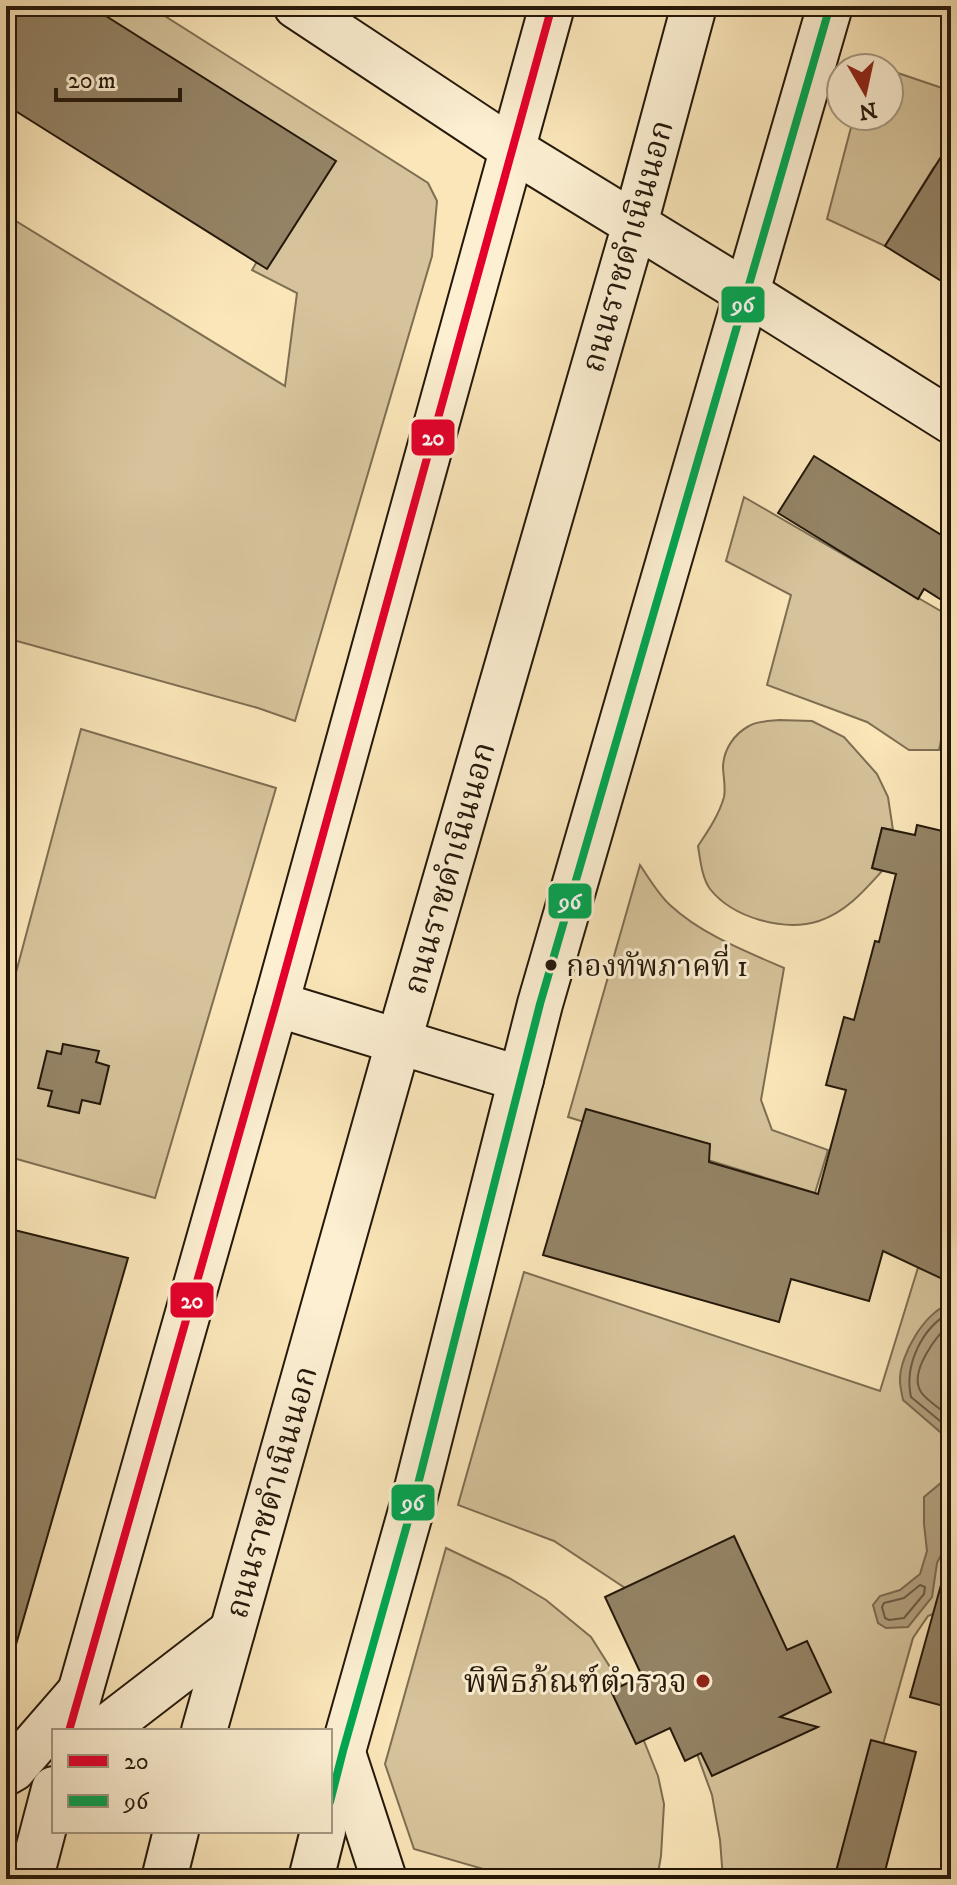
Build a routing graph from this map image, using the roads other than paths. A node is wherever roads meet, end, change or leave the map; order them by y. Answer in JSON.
{"nodes":[{"id":1,"x":296,"y":6,"type":"edge"},
{"id":2,"x":552,"y":6,"type":"edge"},
{"id":3,"x":694,"y":6,"type":"edge"},
{"id":4,"x":830,"y":6,"type":"edge"},
{"id":5,"x":512,"y":149,"type":"junction"},
{"id":6,"x":635,"y":224,"type":"junction"},
{"id":7,"x":747,"y":293,"type":"junction"},
{"id":8,"x":951,"y":421,"type":"edge"},
{"id":9,"x":276,"y":1004,"type":"junction"},
{"id":10,"x":399,"y":1040,"type":"junction"},
{"id":11,"x":521,"y":1079,"type":"junction"},
{"id":12,"x":232,"y":1631,"type":"junction"},
{"id":13,"x":74,"y":1712,"type":"edge"},
{"id":14,"x":56,"y":1729,"type":"edge"},
{"id":15,"x":105,"y":1729,"type":"edge"},
{"id":16,"x":205,"y":1729,"type":"edge"},
{"id":17,"x":52,"y":1733,"type":"edge"},
{"id":18,"x":343,"y":1751,"type":"junction"},
{"id":19,"x":52,"y":1770,"type":"edge"},
{"id":20,"x":6,"y":1773,"type":"edge"},
{"id":21,"x":332,"y":1794,"type":"edge"},
{"id":22,"x":52,"y":1797,"type":"edge"},
{"id":23,"x":6,"y":1798,"type":"edge"},
{"id":24,"x":176,"y":1833,"type":"edge"},
{"id":25,"x":322,"y":1833,"type":"edge"},
{"id":26,"x":32,"y":1873,"type":"edge"},
{"id":27,"x":164,"y":1879,"type":"edge"},
{"id":28,"x":311,"y":1879,"type":"edge"},
{"id":29,"x":384,"y":1879,"type":"edge"}],
"edges":[{"from":1,"to":5,"type":"main road"},
{"from":2,"to":5,"type":"main road"},
{"from":3,"to":6,"type":"main road","name":"ถนนราชดำเนินนอก"},
{"from":4,"to":7,"type":"main road"},
{"from":5,"to":6,"type":"main road"},
{"from":5,"to":9,"type":"main road"},
{"from":6,"to":7,"type":"main road"},
{"from":6,"to":10,"type":"main road","name":"ถนนราชดำเนินนอก"},
{"from":7,"to":8,"type":"main road"},
{"from":7,"to":11,"type":"main road"},
{"from":9,"to":10,"type":"main road"},
{"from":9,"to":13,"type":"main road"},
{"from":10,"to":11,"type":"main road"},
{"from":10,"to":12,"type":"main road","name":"ถนนราชดำเนินนอก"},
{"from":11,"to":18,"type":"main road"},
{"from":12,"to":15,"type":"main road"},
{"from":12,"to":16,"type":"main road","name":"ถนนราชดำเนินนอก"},
{"from":13,"to":14,"type":"main road"},
{"from":17,"to":20,"type":"main road"},
{"from":18,"to":21,"type":"main road"},
{"from":18,"to":29,"type":"main road"},
{"from":19,"to":23,"type":"main road"},
{"from":22,"to":26,"type":"main road"},
{"from":24,"to":27,"type":"main road"},
{"from":25,"to":28,"type":"main road"}]}
